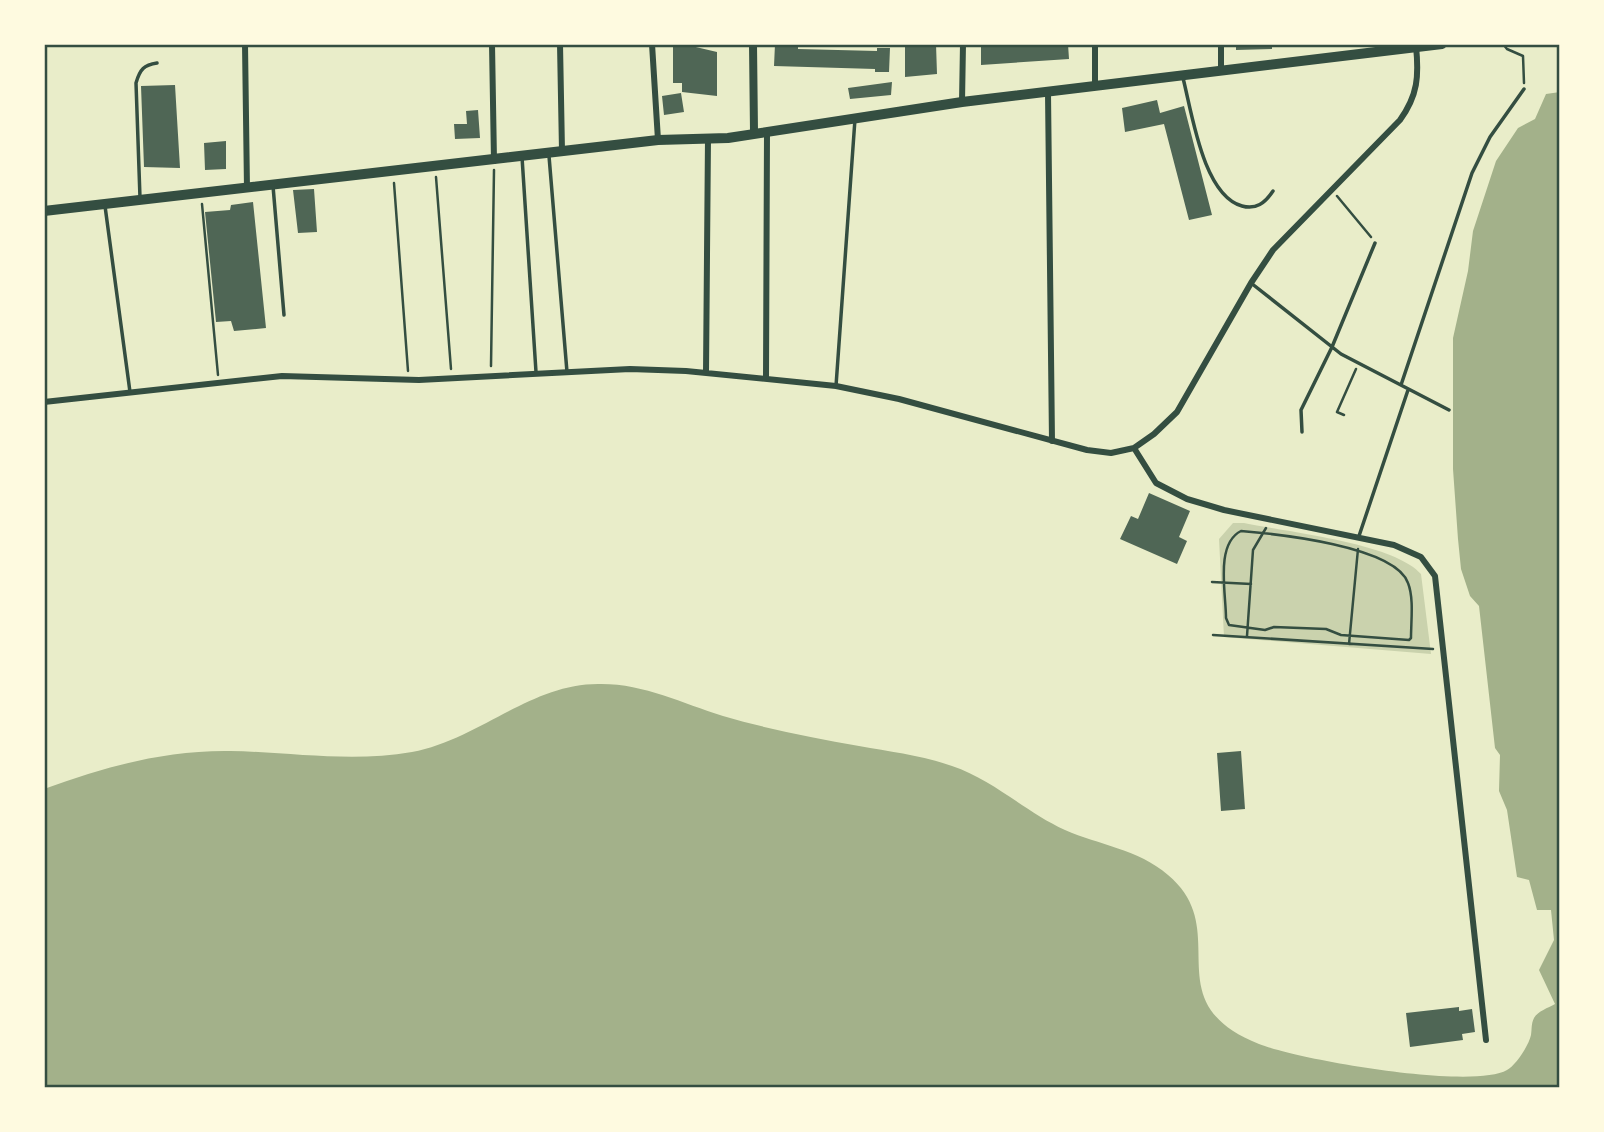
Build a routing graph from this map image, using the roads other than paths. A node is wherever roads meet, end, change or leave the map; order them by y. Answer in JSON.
{"nodes":[{"id":1,"x":245,"y":44,"type":"edge"},
{"id":2,"x":492,"y":44,"type":"edge"},
{"id":3,"x":560,"y":44,"type":"edge"},
{"id":4,"x":652,"y":44,"type":"edge"},
{"id":5,"x":753,"y":44,"type":"edge"},
{"id":6,"x":963,"y":44,"type":"edge"},
{"id":7,"x":1095,"y":44,"type":"edge"},
{"id":8,"x":1221,"y":44,"type":"edge"},
{"id":9,"x":1442,"y":44,"type":"edge"},
{"id":10,"x":1416,"y":46,"type":"junction"},
{"id":11,"x":1376,"y":48,"type":"edge"},
{"id":12,"x":157,"y":63,"type":"dead end"},
{"id":13,"x":1221,"y":69,"type":"junction"},
{"id":14,"x":1183,"y":76,"type":"junction"},
{"id":15,"x":1095,"y":88,"type":"junction"},
{"id":16,"x":1524,"y":89,"type":"road end"},
{"id":17,"x":1048,"y":93,"type":"junction"},
{"id":18,"x":962,"y":102,"type":"junction"},
{"id":19,"x":855,"y":117,"type":"junction"},
{"id":20,"x":767,"y":130,"type":"junction"},
{"id":21,"x":754,"y":132,"type":"junction"},
{"id":22,"x":708,"y":138,"type":"junction"},
{"id":23,"x":658,"y":140,"type":"junction"},
{"id":24,"x":562,"y":150,"type":"junction"},
{"id":25,"x":548,"y":154,"type":"junction"},
{"id":26,"x":522,"y":157,"type":"junction"},
{"id":27,"x":494,"y":161,"type":"junction"},
{"id":28,"x":273,"y":186,"type":"junction"},
{"id":29,"x":247,"y":190,"type":"junction"},
{"id":30,"x":1273,"y":191,"type":"dead end"},
{"id":31,"x":140,"y":200,"type":"junction"},
{"id":32,"x":105,"y":204,"type":"junction"},
{"id":33,"x":44,"y":211,"type":"edge"},
{"id":34,"x":1375,"y":243,"type":"road end"},
{"id":35,"x":1251,"y":283,"type":"junction"},
{"id":36,"x":284,"y":315,"type":"dead end"},
{"id":37,"x":1332,"y":347,"type":"junction"},
{"id":38,"x":567,"y":373,"type":"junction"},
{"id":39,"x":706,"y":373,"type":"junction"},
{"id":40,"x":536,"y":374,"type":"junction"},
{"id":41,"x":766,"y":377,"type":"junction"},
{"id":42,"x":1401,"y":385,"type":"junction"},
{"id":43,"x":836,"y":386,"type":"junction"},
{"id":44,"x":1408,"y":390,"type":"junction"},
{"id":45,"x":130,"y":392,"type":"junction"},
{"id":46,"x":44,"y":402,"type":"edge"},
{"id":47,"x":1449,"y":411,"type":"dead end"},
{"id":48,"x":1302,"y":432,"type":"dead end"},
{"id":49,"x":1052,"y":441,"type":"junction"},
{"id":50,"x":1133,"y":448,"type":"junction"},
{"id":51,"x":1359,"y":536,"type":"junction"},
{"id":52,"x":1486,"y":1040,"type":"dead end"}],
"edges":[{"from":1,"to":29,"type":"street"},
{"from":2,"to":27,"type":"street"},
{"from":3,"to":24,"type":"street"},
{"from":4,"to":23,"type":"street"},
{"from":5,"to":21,"type":"street"},
{"from":6,"to":18,"type":"street"},
{"from":7,"to":15,"type":"street"},
{"from":8,"to":13,"type":"street"},
{"from":9,"to":10,"type":"main road"},
{"from":10,"to":11,"type":"main road"},
{"from":10,"to":35,"type":"street"},
{"from":11,"to":13,"type":"main road"},
{"from":12,"to":31,"type":"lane"},
{"from":13,"to":14,"type":"main road"},
{"from":14,"to":15,"type":"main road"},
{"from":14,"to":30,"type":"lane"},
{"from":15,"to":17,"type":"main road"},
{"from":16,"to":42,"type":"lane"},
{"from":17,"to":18,"type":"main road"},
{"from":17,"to":49,"type":"street"},
{"from":18,"to":19,"type":"main road"},
{"from":19,"to":20,"type":"main road"},
{"from":19,"to":43,"type":"lane"},
{"from":20,"to":21,"type":"main road"},
{"from":20,"to":41,"type":"street"},
{"from":21,"to":22,"type":"main road"},
{"from":22,"to":23,"type":"main road"},
{"from":22,"to":39,"type":"street"},
{"from":23,"to":24,"type":"main road"},
{"from":24,"to":25,"type":"main road"},
{"from":25,"to":26,"type":"main road"},
{"from":25,"to":38,"type":"lane"},
{"from":26,"to":27,"type":"main road"},
{"from":26,"to":40,"type":"lane"},
{"from":27,"to":28,"type":"main road"},
{"from":28,"to":29,"type":"main road"},
{"from":28,"to":36,"type":"lane"},
{"from":29,"to":31,"type":"main road"},
{"from":31,"to":32,"type":"main road"},
{"from":32,"to":33,"type":"main road"},
{"from":32,"to":45,"type":"lane"},
{"from":34,"to":37,"type":"lane"},
{"from":35,"to":37,"type":"lane"},
{"from":35,"to":50,"type":"street"},
{"from":37,"to":42,"type":"lane"},
{"from":37,"to":48,"type":"lane"},
{"from":38,"to":39,"type":"street"},
{"from":38,"to":40,"type":"street"},
{"from":39,"to":41,"type":"street"},
{"from":40,"to":45,"type":"street"},
{"from":41,"to":43,"type":"street"},
{"from":42,"to":44,"type":"lane"},
{"from":43,"to":49,"type":"street"},
{"from":44,"to":47,"type":"lane"},
{"from":44,"to":51,"type":"lane"},
{"from":45,"to":46,"type":"street"},
{"from":49,"to":50,"type":"street"},
{"from":50,"to":51,"type":"street"},
{"from":51,"to":52,"type":"street"}]}
